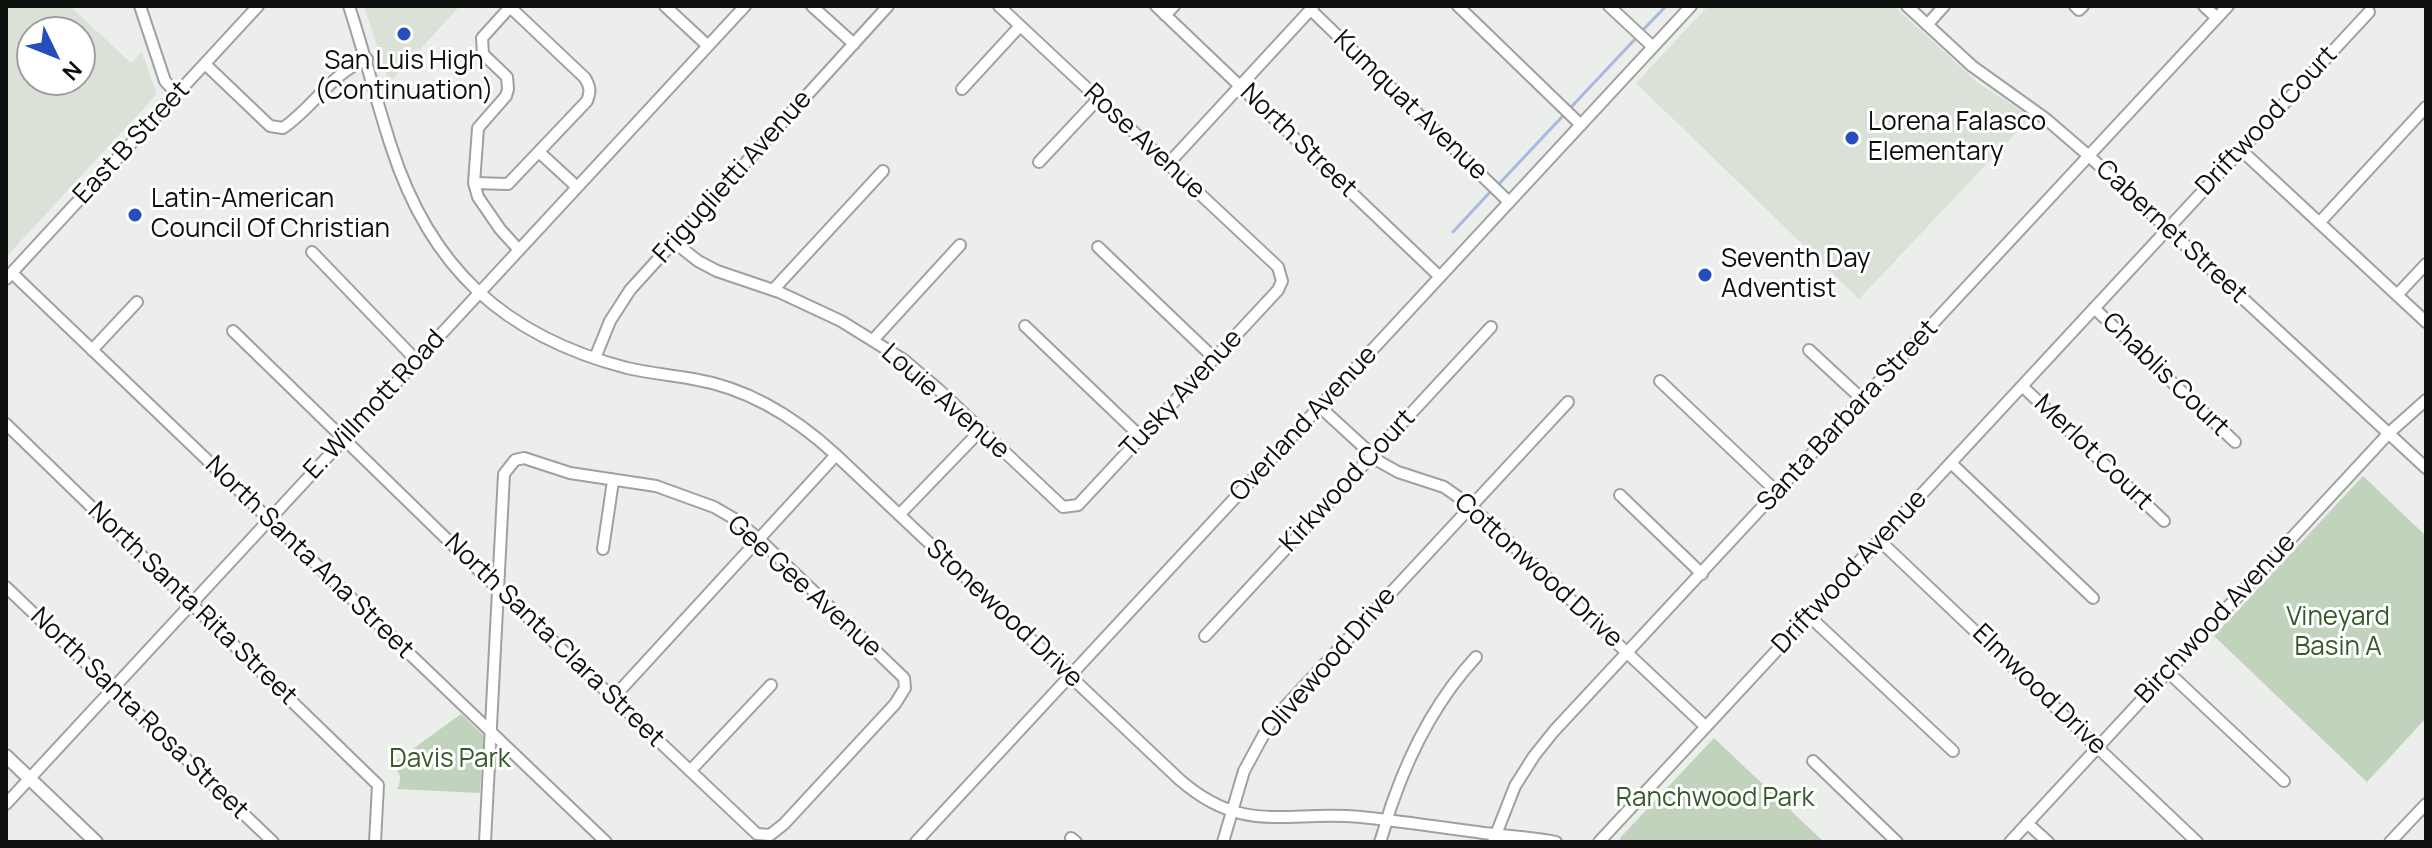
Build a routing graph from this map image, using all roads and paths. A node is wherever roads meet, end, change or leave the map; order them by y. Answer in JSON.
{"nodes":[{"id":1,"x":140,"y":6,"type":"edge"},
{"id":2,"x":258,"y":6,"type":"edge"},
{"id":3,"x":349,"y":6,"type":"edge"},
{"id":4,"x":665,"y":6,"type":"edge"},
{"id":5,"x":745,"y":6,"type":"edge"},
{"id":6,"x":812,"y":6,"type":"edge"},
{"id":7,"x":888,"y":6,"type":"edge"},
{"id":8,"x":999,"y":6,"type":"edge"},
{"id":9,"x":1156,"y":6,"type":"edge"},
{"id":10,"x":1174,"y":6,"type":"edge"},
{"id":11,"x":1458,"y":6,"type":"edge"},
{"id":12,"x":1609,"y":6,"type":"edge"},
{"id":13,"x":1691,"y":6,"type":"edge"},
{"id":14,"x":1907,"y":6,"type":"edge"},
{"id":15,"x":1944,"y":6,"type":"edge"},
{"id":16,"x":2204,"y":6,"type":"edge"},
{"id":17,"x":2228,"y":6,"type":"edge"},
{"id":18,"x":511,"y":7,"type":"edge"},
{"id":19,"x":1313,"y":8,"type":"edge"},
{"id":20,"x":2369,"y":12,"type":"dead end"},
{"id":21,"x":1165,"y":15,"type":"junction"},
{"id":22,"x":2217,"y":18,"type":"junction"},
{"id":23,"x":1927,"y":25,"type":"junction"},
{"id":24,"x":1020,"y":26,"type":"junction"},
{"id":25,"x":854,"y":44,"type":"junction"},
{"id":26,"x":708,"y":46,"type":"junction"},
{"id":27,"x":1653,"y":47,"type":"junction"},
{"id":28,"x":367,"y":59,"type":"junction"},
{"id":29,"x":205,"y":64,"type":"junction"},
{"id":30,"x":1240,"y":86,"type":"junction"},
{"id":31,"x":962,"y":89,"type":"dead end"},
{"id":32,"x":177,"y":94,"type":"junction"},
{"id":33,"x":1098,"y":99,"type":"junction"},
{"id":34,"x":2426,"y":107,"type":"edge"},
{"id":35,"x":1581,"y":125,"type":"junction"},
{"id":36,"x":2241,"y":150,"type":"junction"},
{"id":37,"x":539,"y":152,"type":"junction"},
{"id":38,"x":2089,"y":156,"type":"junction"},
{"id":39,"x":1039,"y":162,"type":"dead end"},
{"id":40,"x":1168,"y":164,"type":"junction"},
{"id":41,"x":883,"y":171,"type":"dead end"},
{"id":42,"x":474,"y":183,"type":"junction"},
{"id":43,"x":577,"y":187,"type":"junction"},
{"id":44,"x":1509,"y":202,"type":"junction"},
{"id":45,"x":2319,"y":223,"type":"junction"},
{"id":46,"x":2168,"y":229,"type":"junction"},
{"id":47,"x":674,"y":242,"type":"junction"},
{"id":48,"x":960,"y":245,"type":"dead end"},
{"id":49,"x":1098,"y":247,"type":"dead end"},
{"id":50,"x":519,"y":250,"type":"junction"},
{"id":51,"x":312,"y":252,"type":"dead end"},
{"id":52,"x":2426,"y":264,"type":"edge"},
{"id":53,"x":9,"y":276,"type":"edge"},
{"id":54,"x":1440,"y":277,"type":"junction"},
{"id":55,"x":1282,"y":281,"type":"joint"},
{"id":56,"x":773,"y":290,"type":"junction"},
{"id":57,"x":479,"y":293,"type":"junction"},
{"id":58,"x":2397,"y":295,"type":"junction"},
{"id":59,"x":137,"y":302,"type":"dead end"},
{"id":60,"x":2098,"y":304,"type":"junction"},
{"id":61,"x":2426,"y":322,"type":"edge"},
{"id":62,"x":1025,"y":326,"type":"dead end"},
{"id":63,"x":1491,"y":327,"type":"dead end"},
{"id":64,"x":233,"y":331,"type":"dead end"},
{"id":65,"x":873,"y":340,"type":"junction"},
{"id":66,"x":92,"y":350,"type":"junction"},
{"id":67,"x":1809,"y":350,"type":"dead end"},
{"id":68,"x":595,"y":358,"type":"junction"},
{"id":69,"x":1215,"y":359,"type":"junction"},
{"id":70,"x":417,"y":361,"type":"junction"},
{"id":71,"x":1660,"y":381,"type":"dead end"},
{"id":72,"x":2022,"y":386,"type":"junction"},
{"id":73,"x":1863,"y":400,"type":"junction"},
{"id":74,"x":2426,"y":400,"type":"edge"},
{"id":75,"x":1568,"y":402,"type":"dead end"},
{"id":76,"x":1320,"y":407,"type":"junction"},
{"id":77,"x":6,"y":424,"type":"edge"},
{"id":78,"x":980,"y":431,"type":"junction"},
{"id":79,"x":2389,"y":433,"type":"junction"},
{"id":80,"x":1142,"y":438,"type":"junction"},
{"id":81,"x":344,"y":439,"type":"junction"},
{"id":82,"x":2235,"y":442,"type":"dead end"},
{"id":83,"x":836,"y":455,"type":"junction"},
{"id":84,"x":1371,"y":455,"type":"junction"},
{"id":85,"x":1951,"y":463,"type":"junction"},
{"id":86,"x":2426,"y":468,"type":"edge"},
{"id":87,"x":613,"y":481,"type":"junction"},
{"id":88,"x":1777,"y":492,"type":"junction"},
{"id":89,"x":1620,"y":495,"type":"dead end"},
{"id":90,"x":1078,"y":505,"type":"joint"},
{"id":91,"x":1471,"y":506,"type":"junction"},
{"id":92,"x":899,"y":515,"type":"junction"},
{"id":93,"x":269,"y":519,"type":"junction"},
{"id":94,"x":2164,"y":521,"type":"dead end"},
{"id":95,"x":759,"y":539,"type":"junction"},
{"id":96,"x":1879,"y":540,"type":"junction"},
{"id":97,"x":603,"y":549,"type":"dead end"},
{"id":98,"x":1702,"y":574,"type":"junction"},
{"id":99,"x":6,"y":587,"type":"edge"},
{"id":100,"x":497,"y":588,"type":"junction"},
{"id":101,"x":2093,"y":598,"type":"dead end"},
{"id":102,"x":191,"y":604,"type":"junction"},
{"id":103,"x":1809,"y":616,"type":"junction"},
{"id":104,"x":1205,"y":636,"type":"dead end"},
{"id":105,"x":1629,"y":653,"type":"junction"},
{"id":106,"x":1476,"y":657,"type":"dead end"},
{"id":107,"x":2168,"y":672,"type":"junction"},
{"id":108,"x":1070,"y":676,"type":"junction"},
{"id":109,"x":771,"y":685,"type":"dead end"},
{"id":110,"x":113,"y":689,"type":"junction"},
{"id":111,"x":613,"y":698,"type":"junction"},
{"id":112,"x":1706,"y":727,"type":"junction"},
{"id":113,"x":490,"y":731,"type":"junction"},
{"id":114,"x":2098,"y":747,"type":"junction"},
{"id":115,"x":1953,"y":751,"type":"dead end"},
{"id":116,"x":6,"y":756,"type":"edge"},
{"id":117,"x":1813,"y":761,"type":"dead end"},
{"id":118,"x":690,"y":771,"type":"junction"},
{"id":119,"x":30,"y":779,"type":"junction"},
{"id":120,"x":2284,"y":781,"type":"dead end"},
{"id":121,"x":6,"y":804,"type":"edge"},
{"id":122,"x":2426,"y":804,"type":"edge"},
{"id":123,"x":1233,"y":812,"type":"junction"},
{"id":124,"x":1387,"y":821,"type":"junction"},
{"id":125,"x":2027,"y":823,"type":"junction"},
{"id":126,"x":770,"y":835,"type":"joint"},
{"id":127,"x":1495,"y":838,"type":"edge"},
{"id":128,"x":919,"y":841,"type":"edge"},
{"id":129,"x":96,"y":842,"type":"edge"},
{"id":130,"x":273,"y":842,"type":"edge"},
{"id":131,"x":375,"y":842,"type":"edge"},
{"id":132,"x":485,"y":842,"type":"edge"},
{"id":133,"x":606,"y":842,"type":"edge"},
{"id":134,"x":1223,"y":842,"type":"edge"},
{"id":135,"x":1380,"y":842,"type":"edge"},
{"id":136,"x":1556,"y":842,"type":"edge"},
{"id":137,"x":1599,"y":842,"type":"edge"},
{"id":138,"x":1897,"y":842,"type":"edge"},
{"id":139,"x":2010,"y":842,"type":"edge"},
{"id":140,"x":2048,"y":842,"type":"edge"},
{"id":141,"x":2197,"y":842,"type":"edge"},
{"id":142,"x":2390,"y":842,"type":"edge"}],
"edges":[{"from":1,"to":32,"type":"street"},
{"from":2,"to":29,"type":"street","name":"East B Street"},
{"from":3,"to":28,"type":"street","name":"Stonewood Drive"},
{"from":4,"to":26,"type":"street"},
{"from":5,"to":26,"type":"street","name":"E. Willmott Road"},
{"from":6,"to":25,"type":"street"},
{"from":7,"to":25,"type":"street","name":"Friguglietti Avenue"},
{"from":8,"to":24,"type":"street","name":"Rose Avenue"},
{"from":9,"to":21,"type":"street","name":"North Street"},
{"from":10,"to":21,"type":"street"},
{"from":11,"to":35,"type":"street"},
{"from":12,"to":27,"type":"street"},
{"from":13,"to":27,"type":"street","name":"Overland Avenue"},
{"from":14,"to":23,"type":"street","name":"Cabernet Street"},
{"from":15,"to":23,"type":"street"},
{"from":16,"to":22,"type":"street"},
{"from":17,"to":22,"type":"street","name":"Santa Barbara Street"},
{"from":18,"to":37,"type":"street"},
{"from":18,"to":42,"type":"street"},
{"from":19,"to":30,"type":"street"},
{"from":19,"to":44,"type":"street","name":"Kumquat Avenue"},
{"from":20,"to":36,"type":"street","name":"Driftwood Court"},
{"from":21,"to":30,"type":"street","name":"North Street"},
{"from":22,"to":38,"type":"street","name":"Santa Barbara Street"},
{"from":23,"to":38,"type":"street","name":"Cabernet Street"},
{"from":24,"to":31,"type":"street"},
{"from":24,"to":33,"type":"street","name":"Rose Avenue"},
{"from":25,"to":47,"type":"street","name":"Friguglietti Avenue"},
{"from":26,"to":43,"type":"street","name":"E. Willmott Road"},
{"from":27,"to":35,"type":"street","name":"Overland Avenue"},
{"from":28,"to":29,"type":"street"},
{"from":28,"to":57,"type":"street","name":"Stonewood Drive"},
{"from":29,"to":32,"type":"street","name":"East B Street"},
{"from":30,"to":40,"type":"street"},
{"from":30,"to":54,"type":"street","name":"North Street"},
{"from":32,"to":53,"type":"street","name":"East B Street"},
{"from":33,"to":39,"type":"street"},
{"from":33,"to":40,"type":"street","name":"Rose Avenue"},
{"from":34,"to":45,"type":"street"},
{"from":35,"to":44,"type":"street","name":"Overland Avenue"},
{"from":36,"to":45,"type":"street"},
{"from":36,"to":46,"type":"street","name":"Driftwood Court"},
{"from":37,"to":42,"type":"street"},
{"from":37,"to":43,"type":"street"},
{"from":38,"to":46,"type":"street","name":"Cabernet Street"},
{"from":38,"to":73,"type":"street","name":"Santa Barbara Street"},
{"from":40,"to":55,"type":"street","name":"Rose Avenue"},
{"from":41,"to":56,"type":"street"},
{"from":42,"to":50,"type":"street"},
{"from":43,"to":50,"type":"street","name":"E. Willmott Road"},
{"from":44,"to":54,"type":"street","name":"Overland Avenue"},
{"from":45,"to":58,"type":"street"},
{"from":46,"to":60,"type":"street","name":"Driftwood Court"},
{"from":46,"to":79,"type":"street","name":"Cabernet Street"},
{"from":47,"to":56,"type":"street","name":"Louie Avenue"},
{"from":47,"to":68,"type":"street","name":"Friguglietti Avenue"},
{"from":48,"to":65,"type":"street"},
{"from":49,"to":69,"type":"street"},
{"from":50,"to":57,"type":"street","name":"E. Willmott Road"},
{"from":51,"to":70,"type":"street"},
{"from":52,"to":58,"type":"street"},
{"from":53,"to":66,"type":"street","name":"North Santa Ana Street"},
{"from":54,"to":76,"type":"street","name":"Overland Avenue"},
{"from":55,"to":69,"type":"street","name":"Tusky Avenue"},
{"from":56,"to":65,"type":"street","name":"Louie Avenue"},
{"from":57,"to":68,"type":"street","name":"Stonewood Drive"},
{"from":57,"to":70,"type":"street","name":"E. Willmott Road"},
{"from":58,"to":61,"type":"street"},
{"from":59,"to":66,"type":"street"},
{"from":60,"to":72,"type":"street","name":"Driftwood Avenue"},
{"from":60,"to":82,"type":"street","name":"Chablis Court"},
{"from":62,"to":80,"type":"street"},
{"from":63,"to":84,"type":"street","name":"Kirkwood Court"},
{"from":64,"to":81,"type":"street","name":"North Santa Clara Street"},
{"from":65,"to":78,"type":"street","name":"Louie Avenue"},
{"from":66,"to":93,"type":"street","name":"North Santa Ana Street"},
{"from":67,"to":73,"type":"street"},
{"from":68,"to":83,"type":"street","name":"Stonewood Drive"},
{"from":69,"to":80,"type":"street","name":"Tusky Avenue"},
{"from":70,"to":81,"type":"street","name":"E. Willmott Road"},
{"from":71,"to":88,"type":"street"},
{"from":72,"to":85,"type":"street","name":"Driftwood Avenue"},
{"from":72,"to":94,"type":"street","name":"Merlot Court"},
{"from":73,"to":88,"type":"street","name":"Santa Barbara Street"},
{"from":74,"to":79,"type":"street","name":"Birchwood Avenue"},
{"from":75,"to":91,"type":"street","name":"Olivewood Drive"},
{"from":76,"to":84,"type":"street","name":"Cottonwood Drive"},
{"from":76,"to":108,"type":"street","name":"Overland Avenue"},
{"from":77,"to":102,"type":"street","name":"North Santa Rita Street"},
{"from":78,"to":90,"type":"street","name":"Louie Avenue"},
{"from":78,"to":92,"type":"street"},
{"from":79,"to":86,"type":"street","name":"Cabernet Street"},
{"from":79,"to":107,"type":"street","name":"Birchwood Avenue"},
{"from":80,"to":90,"type":"street","name":"Tusky Avenue"},
{"from":81,"to":93,"type":"street","name":"E. Willmott Road"},
{"from":81,"to":100,"type":"street","name":"North Santa Clara Street"},
{"from":83,"to":92,"type":"street","name":"Stonewood Drive"},
{"from":83,"to":95,"type":"street"},
{"from":84,"to":91,"type":"street","name":"Cottonwood Drive"},
{"from":84,"to":104,"type":"street","name":"Kirkwood Court"},
{"from":85,"to":96,"type":"street","name":"Driftwood Avenue"},
{"from":85,"to":101,"type":"street"},
{"from":87,"to":95,"type":"street","name":"Gee Gee Avenue"},
{"from":87,"to":97,"type":"street"},
{"from":87,"to":100,"type":"street","name":"Gee Gee Avenue"},
{"from":88,"to":98,"type":"street","name":"Santa Barbara Street"},
{"from":89,"to":98,"type":"street"},
{"from":91,"to":105,"type":"street","name":"Cottonwood Drive"},
{"from":91,"to":123,"type":"street","name":"Olivewood Drive"},
{"from":92,"to":108,"type":"street","name":"Stonewood Drive"},
{"from":93,"to":102,"type":"street","name":"E. Willmott Road"},
{"from":93,"to":113,"type":"street","name":"North Santa Ana Street"},
{"from":95,"to":111,"type":"street"},
{"from":95,"to":126,"type":"street","name":"Gee Gee Avenue"},
{"from":96,"to":103,"type":"street","name":"Driftwood Avenue"},
{"from":96,"to":114,"type":"street","name":"Elmwood Drive"},
{"from":98,"to":105,"type":"street","name":"Santa Barbara Street"},
{"from":99,"to":110,"type":"street","name":"North Santa Rosa Street"},
{"from":100,"to":111,"type":"street","name":"North Santa Clara Street"},
{"from":100,"to":113,"type":"street"},
{"from":102,"to":110,"type":"street","name":"E. Willmott Road"},
{"from":102,"to":131,"type":"street","name":"North Santa Rita Street"},
{"from":103,"to":112,"type":"street","name":"Driftwood Avenue"},
{"from":103,"to":115,"type":"street"},
{"from":105,"to":112,"type":"street","name":"Cottonwood Drive"},
{"from":105,"to":127,"type":"street","name":"Santa Barbara Street"},
{"from":106,"to":124,"type":"street"},
{"from":107,"to":114,"type":"street","name":"Birchwood Avenue"},
{"from":107,"to":120,"type":"street"},
{"from":108,"to":123,"type":"street","name":"Stonewood Drive"},
{"from":108,"to":128,"type":"street","name":"Overland Avenue"},
{"from":109,"to":118,"type":"street"},
{"from":110,"to":119,"type":"street","name":"E. Willmott Road"},
{"from":110,"to":130,"type":"street","name":"North Santa Rosa Street"},
{"from":111,"to":118,"type":"street","name":"North Santa Clara Street"},
{"from":112,"to":137,"type":"street","name":"Driftwood Avenue"},
{"from":113,"to":132,"type":"street"},
{"from":113,"to":133,"type":"street","name":"North Santa Ana Street"},
{"from":114,"to":125,"type":"street","name":"Birchwood Avenue"},
{"from":114,"to":141,"type":"street","name":"Elmwood Drive"},
{"from":116,"to":119,"type":"main road"},
{"from":117,"to":138,"type":"street"},
{"from":118,"to":126,"type":"street","name":"North Santa Clara Street"},
{"from":119,"to":121,"type":"street","name":"E. Willmott Road"},
{"from":119,"to":129,"type":"main road"},
{"from":122,"to":142,"type":"street"},
{"from":123,"to":124,"type":"street","name":"Stonewood Drive"},
{"from":123,"to":134,"type":"street","name":"Olivewood Drive"},
{"from":124,"to":127,"type":"street","name":"Stonewood Drive"},
{"from":124,"to":135,"type":"street"},
{"from":125,"to":139,"type":"street","name":"Birchwood Avenue"},
{"from":125,"to":140,"type":"street"},
{"from":127,"to":136,"type":"street","name":"Stonewood Drive"}]}
